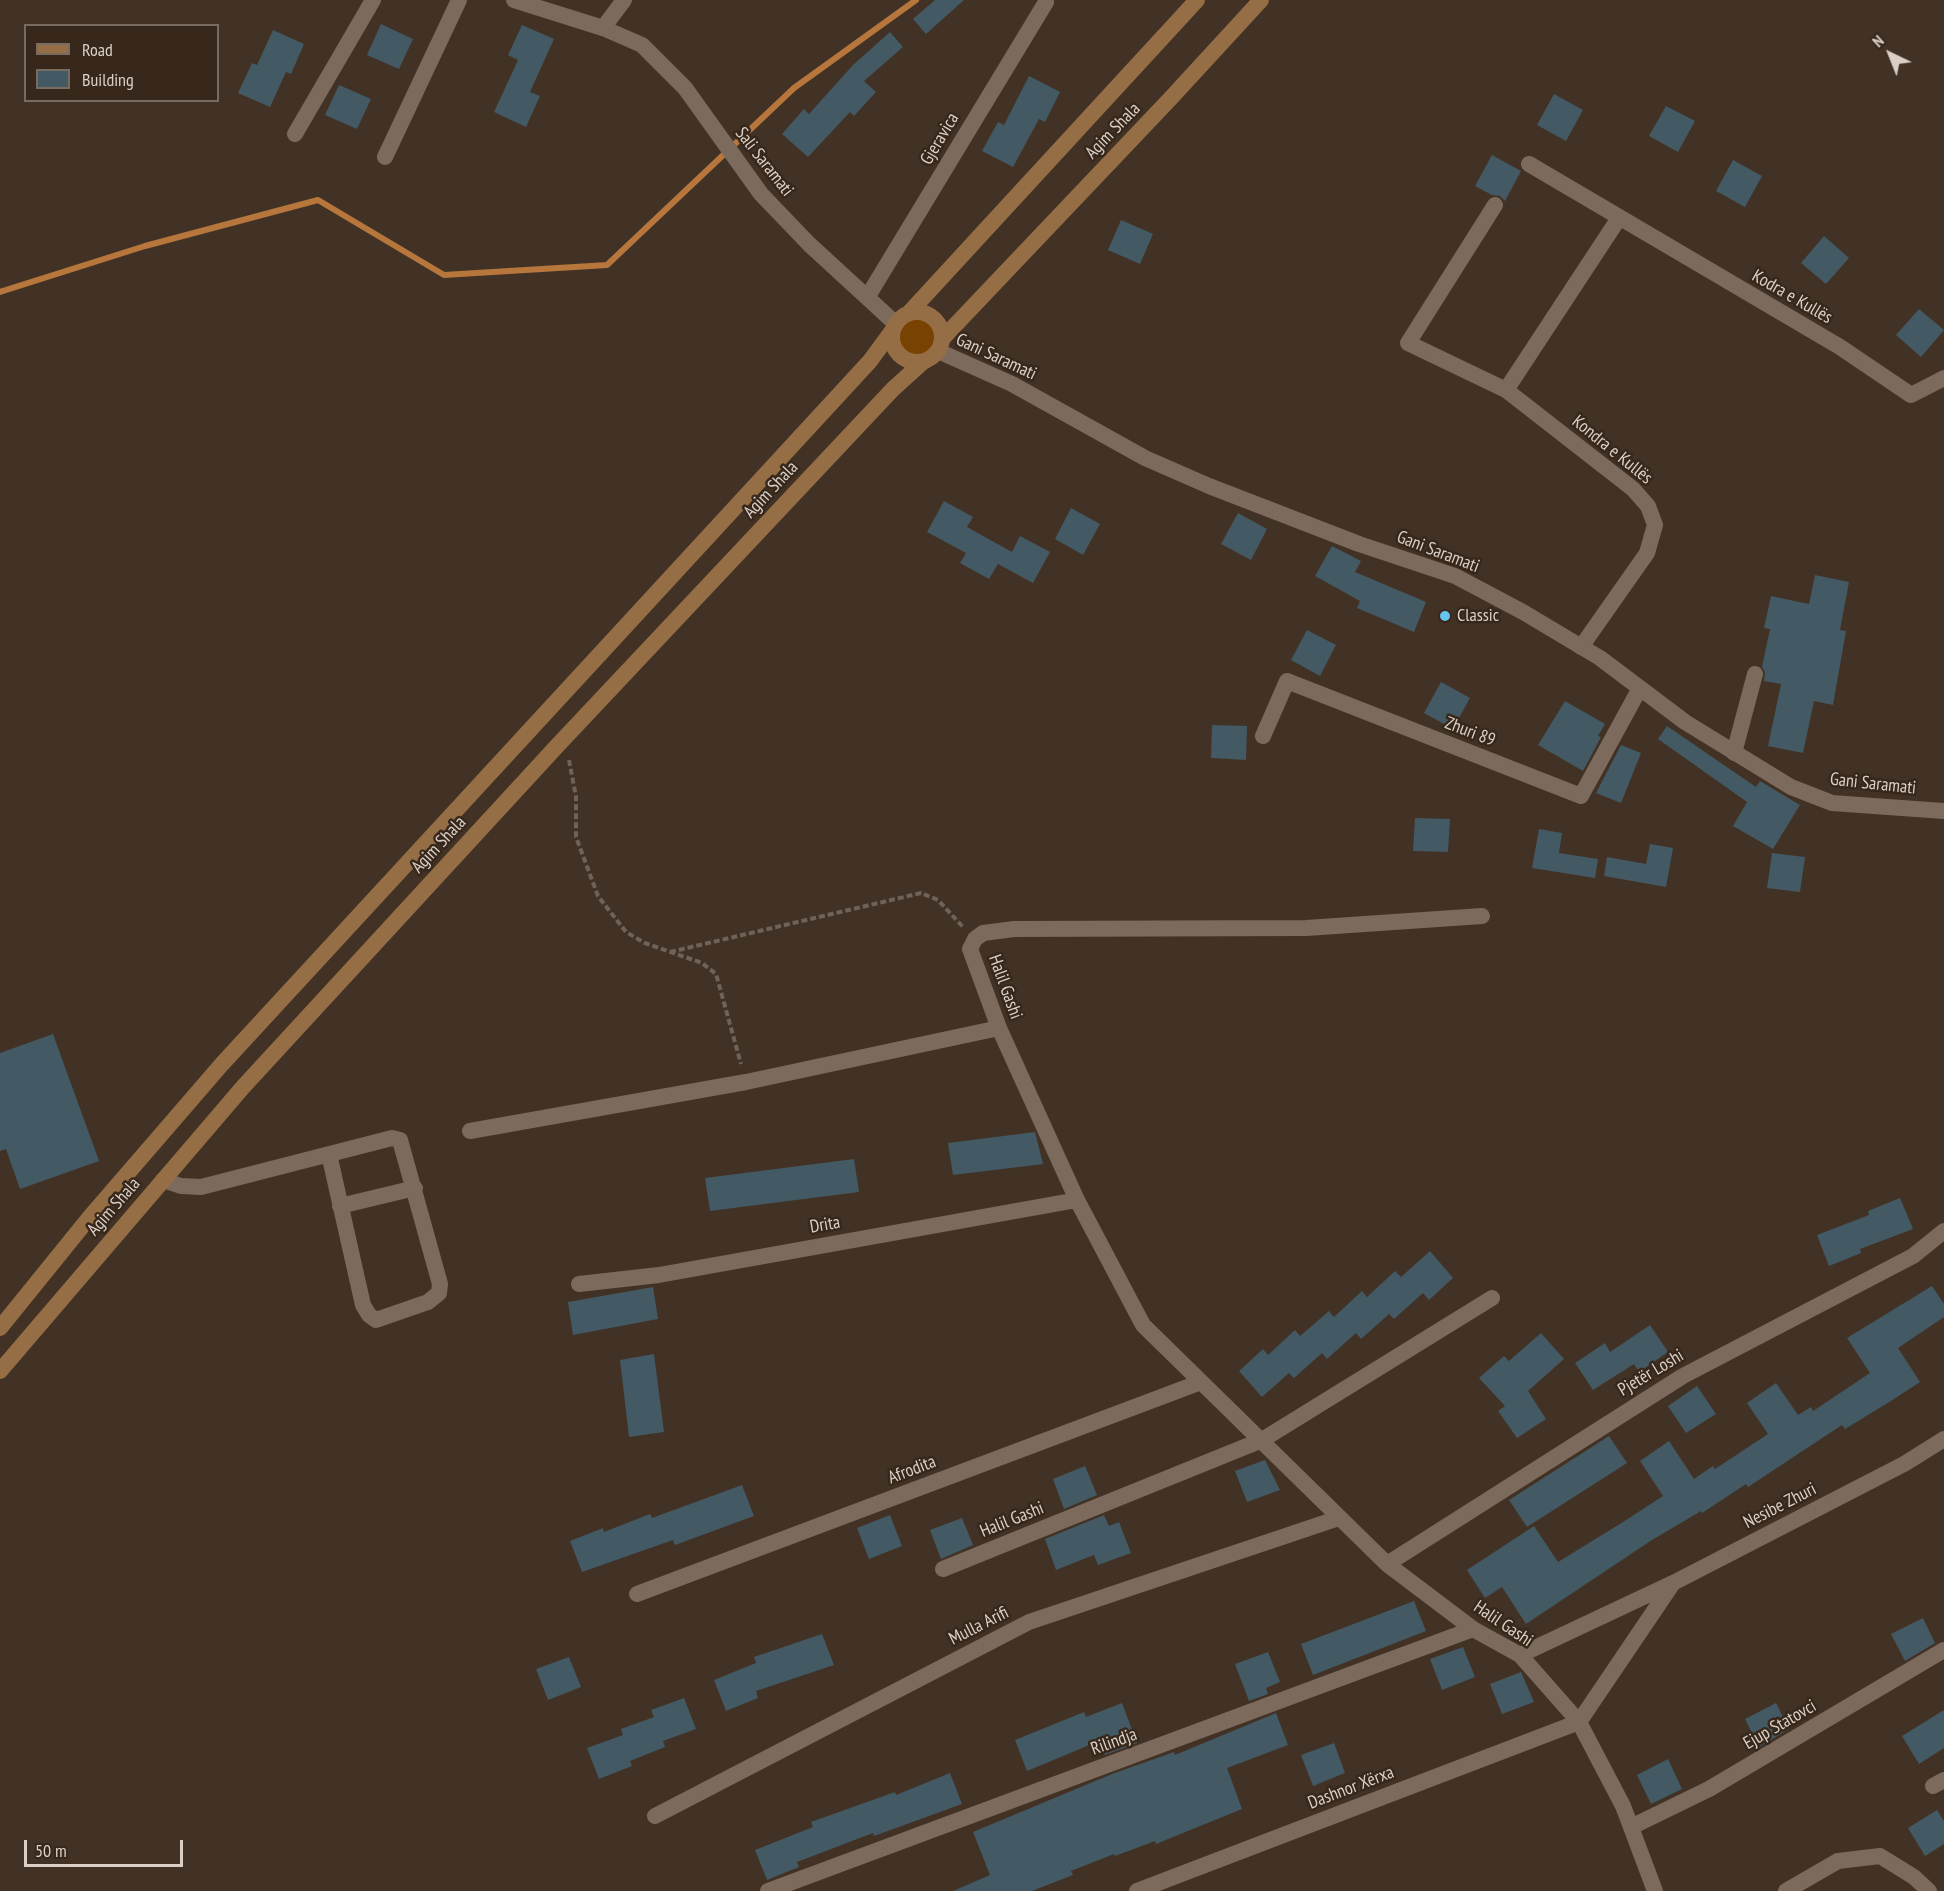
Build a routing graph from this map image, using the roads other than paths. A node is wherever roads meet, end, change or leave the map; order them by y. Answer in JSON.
{"nodes":[{"id":1,"x":374,"y":0,"type":"edge"},
{"id":2,"x":459,"y":0,"type":"edge"},
{"id":3,"x":514,"y":0,"type":"edge"},
{"id":4,"x":624,"y":0,"type":"edge"},
{"id":5,"x":1197,"y":0,"type":"edge"},
{"id":6,"x":1261,"y":0,"type":"edge"},
{"id":7,"x":1046,"y":2,"type":"dead end"},
{"id":8,"x":603,"y":28,"type":"junction"},
{"id":9,"x":295,"y":134,"type":"dead end"},
{"id":10,"x":385,"y":157,"type":"dead end"},
{"id":11,"x":1529,"y":164,"type":"dead end"},
{"id":12,"x":1494,"y":205,"type":"dead end"},
{"id":13,"x":1619,"y":218,"type":"junction"},
{"id":14,"x":868,"y":296,"type":"junction"},
{"id":15,"x":899,"y":323,"type":"junction"},
{"id":16,"x":934,"y":350,"type":"junction"},
{"id":17,"x":1944,"y":378,"type":"edge"},
{"id":18,"x":1506,"y":390,"type":"junction"},
{"id":19,"x":1581,"y":647,"type":"junction"},
{"id":20,"x":1755,"y":674,"type":"dead end"},
{"id":21,"x":1640,"y":688,"type":"junction"},
{"id":22,"x":1263,"y":736,"type":"dead end"},
{"id":23,"x":1734,"y":753,"type":"junction"},
{"id":24,"x":1944,"y":811,"type":"edge"},
{"id":25,"x":1482,"y":916,"type":"dead end"},
{"id":26,"x":999,"y":1029,"type":"junction"},
{"id":27,"x":470,"y":1131,"type":"dead end"},
{"id":28,"x":328,"y":1154,"type":"junction"},
{"id":29,"x":164,"y":1180,"type":"junction"},
{"id":30,"x":415,"y":1188,"type":"junction"},
{"id":31,"x":1077,"y":1200,"type":"junction"},
{"id":32,"x":340,"y":1206,"type":"junction"},
{"id":33,"x":1944,"y":1231,"type":"edge"},
{"id":34,"x":579,"y":1284,"type":"dead end"},
{"id":35,"x":1492,"y":1298,"type":"dead end"},
{"id":36,"x":0,"y":1328,"type":"edge"},
{"id":37,"x":0,"y":1371,"type":"edge"},
{"id":38,"x":1201,"y":1382,"type":"junction"},
{"id":39,"x":1944,"y":1439,"type":"edge"},
{"id":40,"x":1262,"y":1440,"type":"junction"},
{"id":41,"x":1340,"y":1518,"type":"junction"},
{"id":42,"x":1387,"y":1564,"type":"junction"},
{"id":43,"x":943,"y":1569,"type":"dead end"},
{"id":44,"x":1673,"y":1583,"type":"junction"},
{"id":45,"x":637,"y":1594,"type":"dead end"},
{"id":46,"x":1473,"y":1629,"type":"junction"},
{"id":47,"x":1944,"y":1650,"type":"edge"},
{"id":48,"x":1520,"y":1655,"type":"junction"},
{"id":49,"x":1579,"y":1722,"type":"junction"},
{"id":50,"x":655,"y":1816,"type":"dead end"},
{"id":51,"x":1631,"y":1827,"type":"junction"},
{"id":52,"x":768,"y":1891,"type":"edge"},
{"id":53,"x":1137,"y":1891,"type":"edge"},
{"id":54,"x":1655,"y":1891,"type":"edge"},
{"id":55,"x":1786,"y":1891,"type":"edge"},
{"id":56,"x":1929,"y":1891,"type":"edge"}],
"edges":[{"from":1,"to":9,"type":"street"},
{"from":2,"to":10,"type":"street"},
{"from":3,"to":8,"type":"street","name":"Sali Saramati"},
{"from":4,"to":8,"type":"street"},
{"from":5,"to":15,"type":"main road","name":"Agim Shala"},
{"from":6,"to":16,"type":"main road","name":"Agim Shala"},
{"from":7,"to":14,"type":"street","name":"Gjeravica"},
{"from":8,"to":14,"type":"street","name":"Sali Saramati"},
{"from":11,"to":13,"type":"street","name":"Kodra e Kullës"},
{"from":12,"to":18,"type":"street","name":"Kondra e Kullës"},
{"from":13,"to":17,"type":"street","name":"Kodra e Kullës"},
{"from":13,"to":18,"type":"street"},
{"from":14,"to":15,"type":"street","name":"Sali Saramati"},
{"from":15,"to":16,"type":"main road"},
{"from":15,"to":16,"type":"main road"},
{"from":15,"to":36,"type":"main road","name":"Agim Shala"},
{"from":16,"to":19,"type":"street","name":"Gani Saramati"},
{"from":16,"to":29,"type":"main road","name":"Agim Shala"},
{"from":18,"to":19,"type":"street","name":"Kondra e Kullës"},
{"from":19,"to":21,"type":"street","name":"Gani Saramati"},
{"from":20,"to":23,"type":"street"},
{"from":21,"to":22,"type":"street","name":"Zhuri 89"},
{"from":21,"to":23,"type":"street","name":"Gani Saramati"},
{"from":23,"to":24,"type":"street","name":"Gani Saramati"},
{"from":25,"to":26,"type":"street","name":"Halil Gashi"},
{"from":26,"to":27,"type":"street"},
{"from":26,"to":31,"type":"street","name":"Halil Gashi"},
{"from":28,"to":29,"type":"street"},
{"from":28,"to":30,"type":"street"},
{"from":28,"to":32,"type":"street"},
{"from":29,"to":37,"type":"main road","name":"Agim Shala"},
{"from":30,"to":32,"type":"street"},
{"from":30,"to":32,"type":"street"},
{"from":31,"to":34,"type":"street","name":"Drita"},
{"from":31,"to":38,"type":"street","name":"Halil Gashi"},
{"from":33,"to":42,"type":"street","name":"Pjetër Loshi"},
{"from":35,"to":40,"type":"street","name":"Halil Gashi"},
{"from":38,"to":40,"type":"street","name":"Halil Gashi"},
{"from":38,"to":45,"type":"street","name":"Afrodita"},
{"from":39,"to":44,"type":"street","name":"Nesibe Zhuri"},
{"from":40,"to":41,"type":"street","name":"Halil Gashi"},
{"from":40,"to":43,"type":"street","name":"Halil Gashi"},
{"from":41,"to":42,"type":"street","name":"Halil Gashi"},
{"from":41,"to":50,"type":"street","name":"Mulla Arifi"},
{"from":42,"to":46,"type":"street","name":"Halil Gashi"},
{"from":44,"to":48,"type":"street","name":"Nesibe Zhuri"},
{"from":44,"to":49,"type":"street","name":"Nesibe Zhuri"},
{"from":46,"to":48,"type":"street","name":"Halil Gashi"},
{"from":46,"to":52,"type":"street","name":"Rilindja"},
{"from":47,"to":51,"type":"street","name":"Ejup Statovci"},
{"from":48,"to":49,"type":"street","name":"Halil Gashi"},
{"from":49,"to":51,"type":"street","name":"Halil Gashi"},
{"from":49,"to":53,"type":"street","name":"Dashnor Xërxa"},
{"from":51,"to":54,"type":"street","name":"Halil Gashi"},
{"from":55,"to":56,"type":"street"}]}
